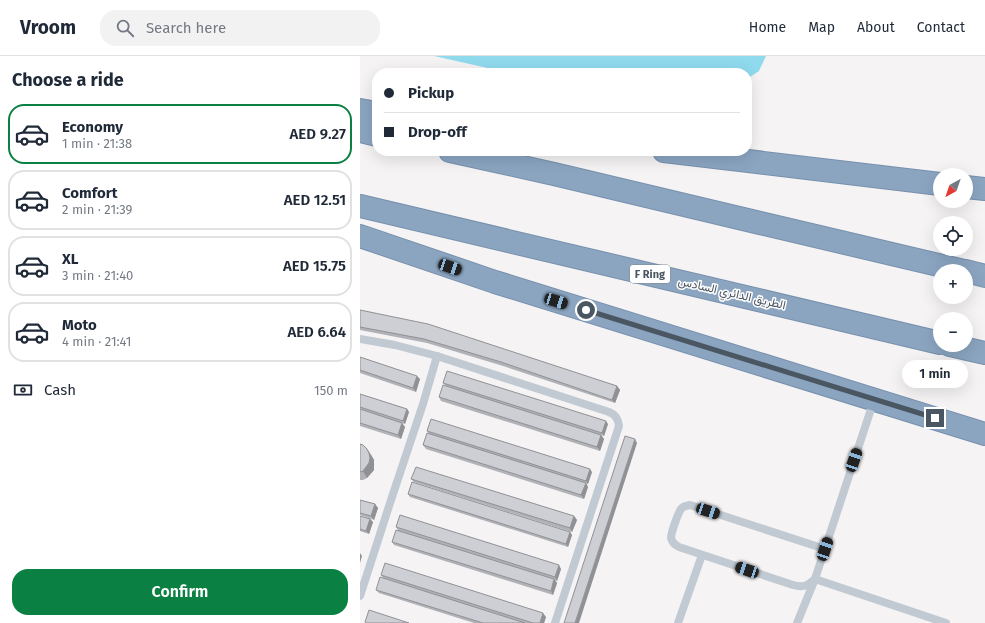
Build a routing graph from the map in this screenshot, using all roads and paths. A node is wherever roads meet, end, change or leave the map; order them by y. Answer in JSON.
{"nodes":[{"id":1,"x":360,"y":110,"type":"edge"},
{"id":2,"x":372,"y":112,"type":"edge"},
{"id":3,"x":360,"y":131,"type":"edge"},
{"id":4,"x":372,"y":134,"type":"edge"},
{"id":5,"x":473,"y":156,"type":"edge"},
{"id":6,"x":706,"y":156,"type":"edge"},
{"id":7,"x":933,"y":183,"type":"edge"},
{"id":8,"x":973,"y":188,"type":"edge"},
{"id":9,"x":985,"y":189,"type":"edge"},
{"id":10,"x":360,"y":206,"type":"edge"},
{"id":11,"x":360,"y":236,"type":"edge"},
{"id":12,"x":934,"y":264,"type":"edge"},
{"id":13,"x":973,"y":273,"type":"edge"},
{"id":14,"x":985,"y":276,"type":"edge"},
{"id":15,"x":360,"y":339,"type":"edge"},
{"id":16,"x":933,"y":341,"type":"edge"},
{"id":17,"x":973,"y":350,"type":"edge"},
{"id":18,"x":985,"y":353,"type":"edge"},
{"id":19,"x":437,"y":356,"type":"junction"},
{"id":20,"x":874,"y":400,"type":"junction"},
{"id":21,"x":985,"y":434,"type":"edge"},
{"id":22,"x":825,"y":549,"type":"junction"},
{"id":23,"x":702,"y":555,"type":"junction"},
{"id":24,"x":815,"y":579,"type":"junction"},
{"id":25,"x":360,"y":596,"type":"edge"},
{"id":26,"x":555,"y":623,"type":"edge"},
{"id":27,"x":678,"y":623,"type":"edge"},
{"id":28,"x":797,"y":623,"type":"edge"},
{"id":29,"x":946,"y":623,"type":"edge"}],
"edges":[{"from":1,"to":2,"type":"highway"},
{"from":3,"to":4,"type":"highway"},
{"from":5,"to":12,"type":"highway"},
{"from":6,"to":7,"type":"highway"},
{"from":8,"to":9,"type":"highway"},
{"from":10,"to":16,"type":"highway","name":"الطريق الدائري السادس","number":"F Ring"},
{"from":11,"to":20,"type":"highway"},
{"from":13,"to":14,"type":"highway"},
{"from":15,"to":19,"type":"lane"},
{"from":17,"to":18,"type":"highway"},
{"from":19,"to":25,"type":"lane"},
{"from":19,"to":26,"type":"lane"},
{"from":20,"to":21,"type":"highway"},
{"from":20,"to":22,"type":"lane"},
{"from":22,"to":23,"type":"lane"},
{"from":22,"to":24,"type":"lane"},
{"from":23,"to":24,"type":"lane"},
{"from":23,"to":27,"type":"lane"},
{"from":24,"to":28,"type":"lane"},
{"from":24,"to":29,"type":"lane"}]}
